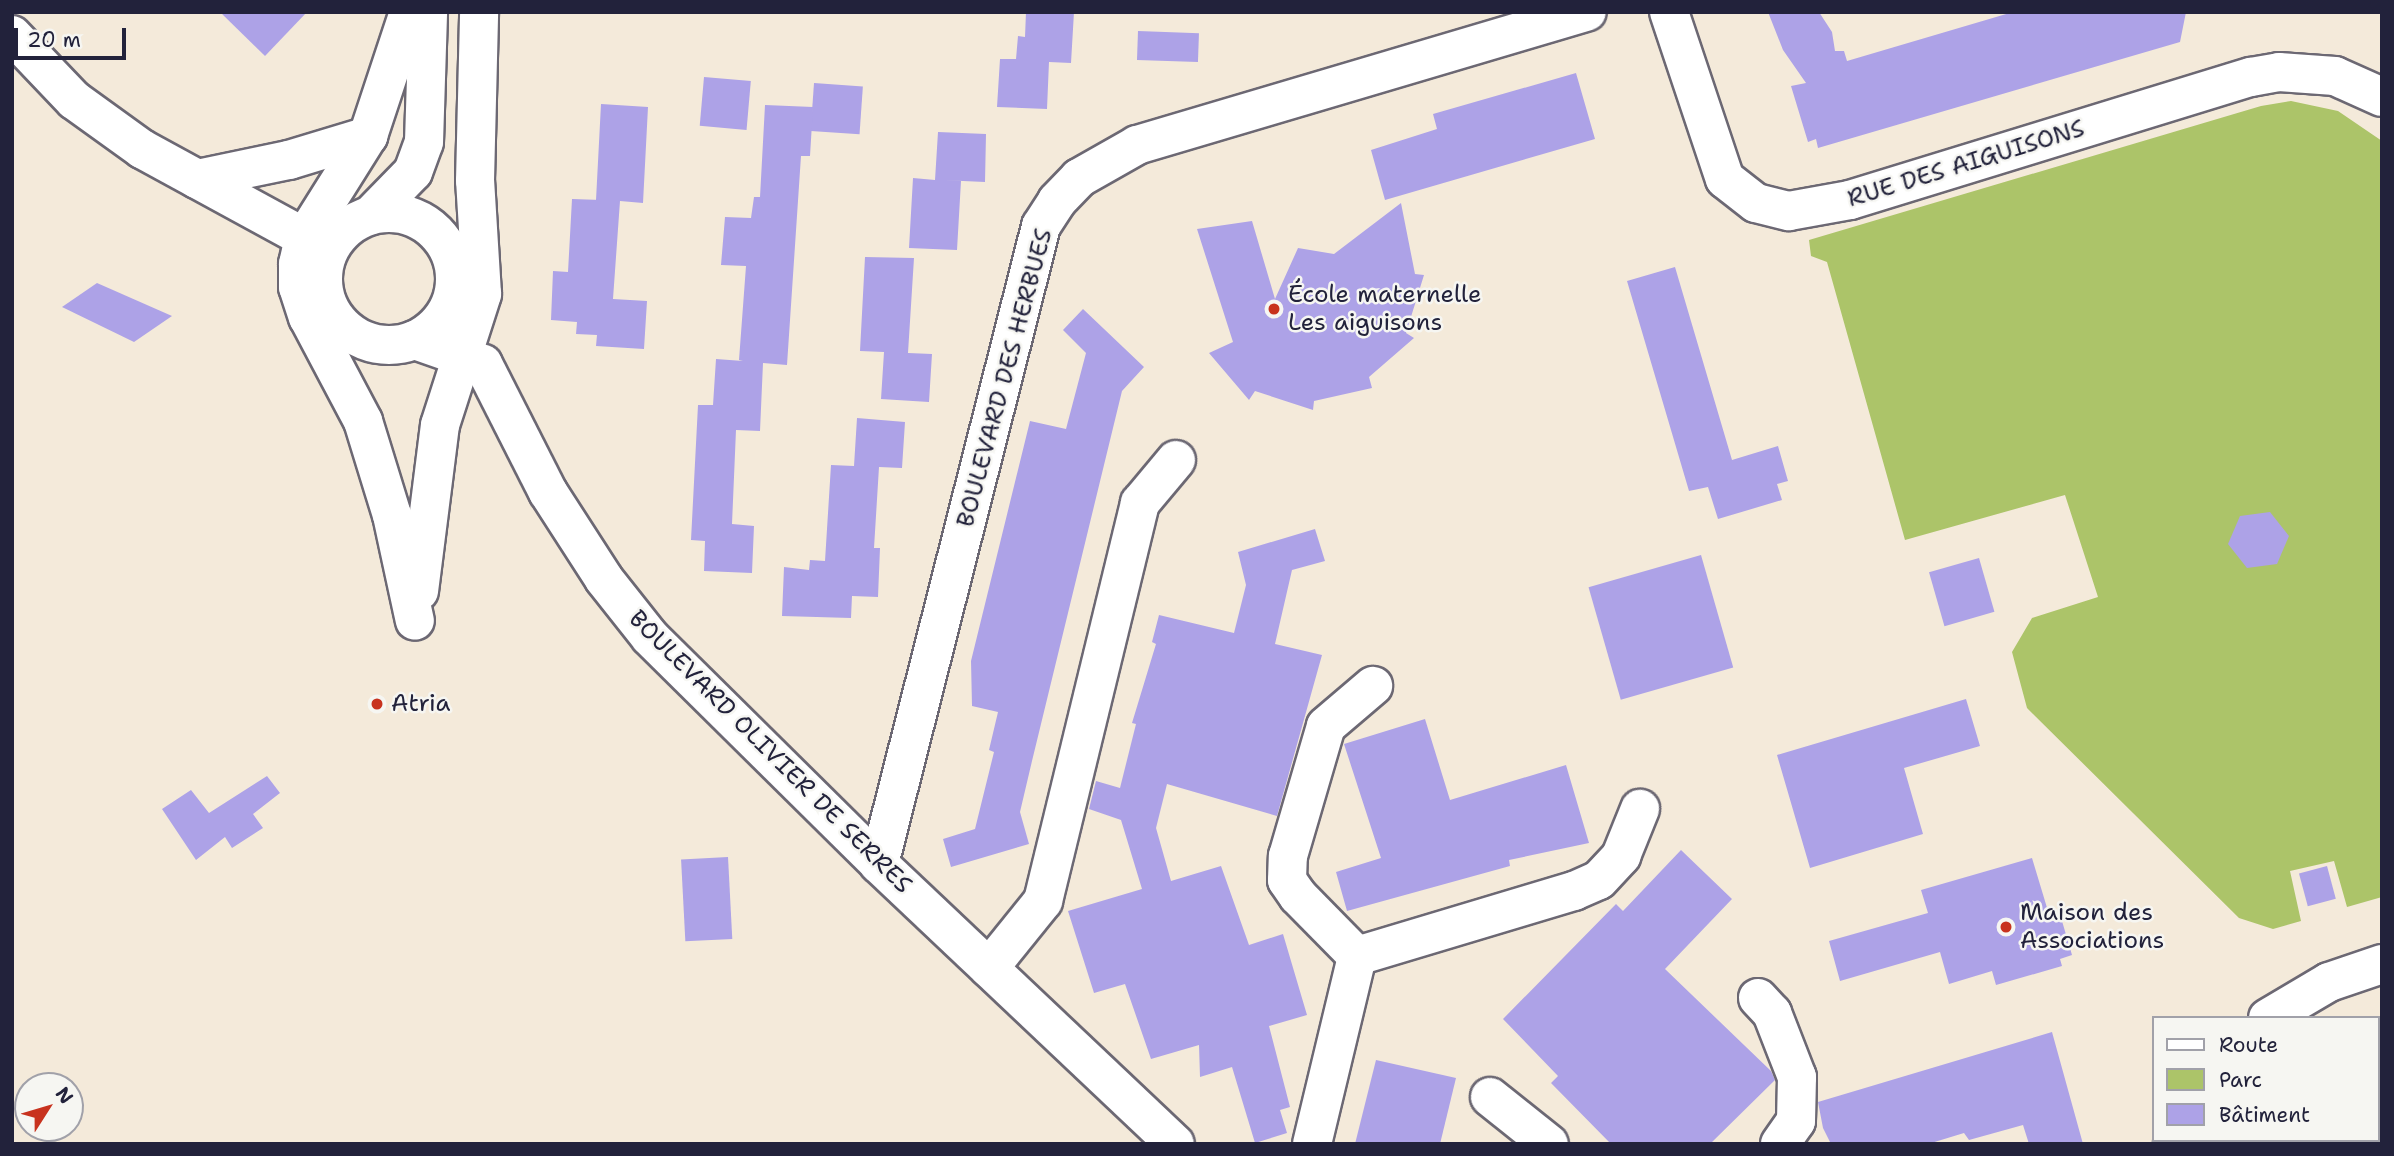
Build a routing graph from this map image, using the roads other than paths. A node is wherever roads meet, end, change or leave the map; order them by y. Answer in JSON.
{"nodes":[{"id":1,"x":409,"y":12,"type":"edge"},
{"id":2,"x":428,"y":12,"type":"edge"},
{"id":3,"x":459,"y":12,"type":"edge"},
{"id":4,"x":480,"y":12,"type":"edge"},
{"id":5,"x":1587,"y":12,"type":"edge"},
{"id":6,"x":1669,"y":12,"type":"edge"},
{"id":7,"x":12,"y":35,"type":"edge"},
{"id":8,"x":2382,"y":96,"type":"edge"},
{"id":9,"x":368,"y":136,"type":"junction"},
{"id":10,"x":197,"y":179,"type":"junction"},
{"id":11,"x":371,"y":215,"type":"junction"},
{"id":12,"x":316,"y":245,"type":"junction"},
{"id":13,"x":454,"y":273,"type":"junction"},
{"id":14,"x":415,"y":340,"type":"junction"},
{"id":15,"x":471,"y":349,"type":"junction"},
{"id":16,"x":1176,"y":460,"type":"dead end"},
{"id":17,"x":1373,"y":686,"type":"dead end"},
{"id":18,"x":1640,"y":809,"type":"dead end"},
{"id":19,"x":879,"y":864,"type":"junction"},
{"id":20,"x":1357,"y":956,"type":"junction"},
{"id":21,"x":2382,"y":964,"type":"edge"},
{"id":22,"x":989,"y":968,"type":"junction"},
{"id":23,"x":1758,"y":998,"type":"dead end"},
{"id":24,"x":2271,"y":1016,"type":"edge"},
{"id":25,"x":1490,"y":1097,"type":"dead end"},
{"id":26,"x":1175,"y":1144,"type":"edge"},
{"id":27,"x":1312,"y":1144,"type":"edge"},
{"id":28,"x":1549,"y":1144,"type":"edge"},
{"id":29,"x":1780,"y":1144,"type":"edge"}],
"edges":[{"from":1,"to":9,"type":"street"},
{"from":2,"to":11,"type":"street"},
{"from":3,"to":13,"type":"street"},
{"from":4,"to":15,"type":"street"},
{"from":5,"to":19,"type":"street","name":"BOULEVARD DES HERBUES"},
{"from":6,"to":8,"type":"street","name":"RUE DES AIGUISONS"},
{"from":7,"to":10,"type":"street"},
{"from":9,"to":10,"type":"street"},
{"from":9,"to":12,"type":"street"},
{"from":10,"to":12,"type":"street"},
{"from":11,"to":12,"type":"street"},
{"from":11,"to":13,"type":"street"},
{"from":12,"to":14,"type":"street"},
{"from":12,"to":15,"type":"street"},
{"from":13,"to":14,"type":"street"},
{"from":13,"to":15,"type":"street","name":"BOULEVARD OLIVIER DE SERRES"},
{"from":14,"to":15,"type":"street"},
{"from":15,"to":19,"type":"street","name":"BOULEVARD OLIVIER DE SERRES"},
{"from":16,"to":22,"type":"street"},
{"from":17,"to":20,"type":"street"},
{"from":18,"to":20,"type":"street"},
{"from":19,"to":22,"type":"street","name":"BOULEVARD OLIVIER DE SERRES"},
{"from":20,"to":27,"type":"street"},
{"from":21,"to":24,"type":"street"},
{"from":22,"to":26,"type":"street","name":"BOULEVARD OLIVIER DE SERRES"},
{"from":23,"to":29,"type":"street"},
{"from":25,"to":28,"type":"street"}]}
